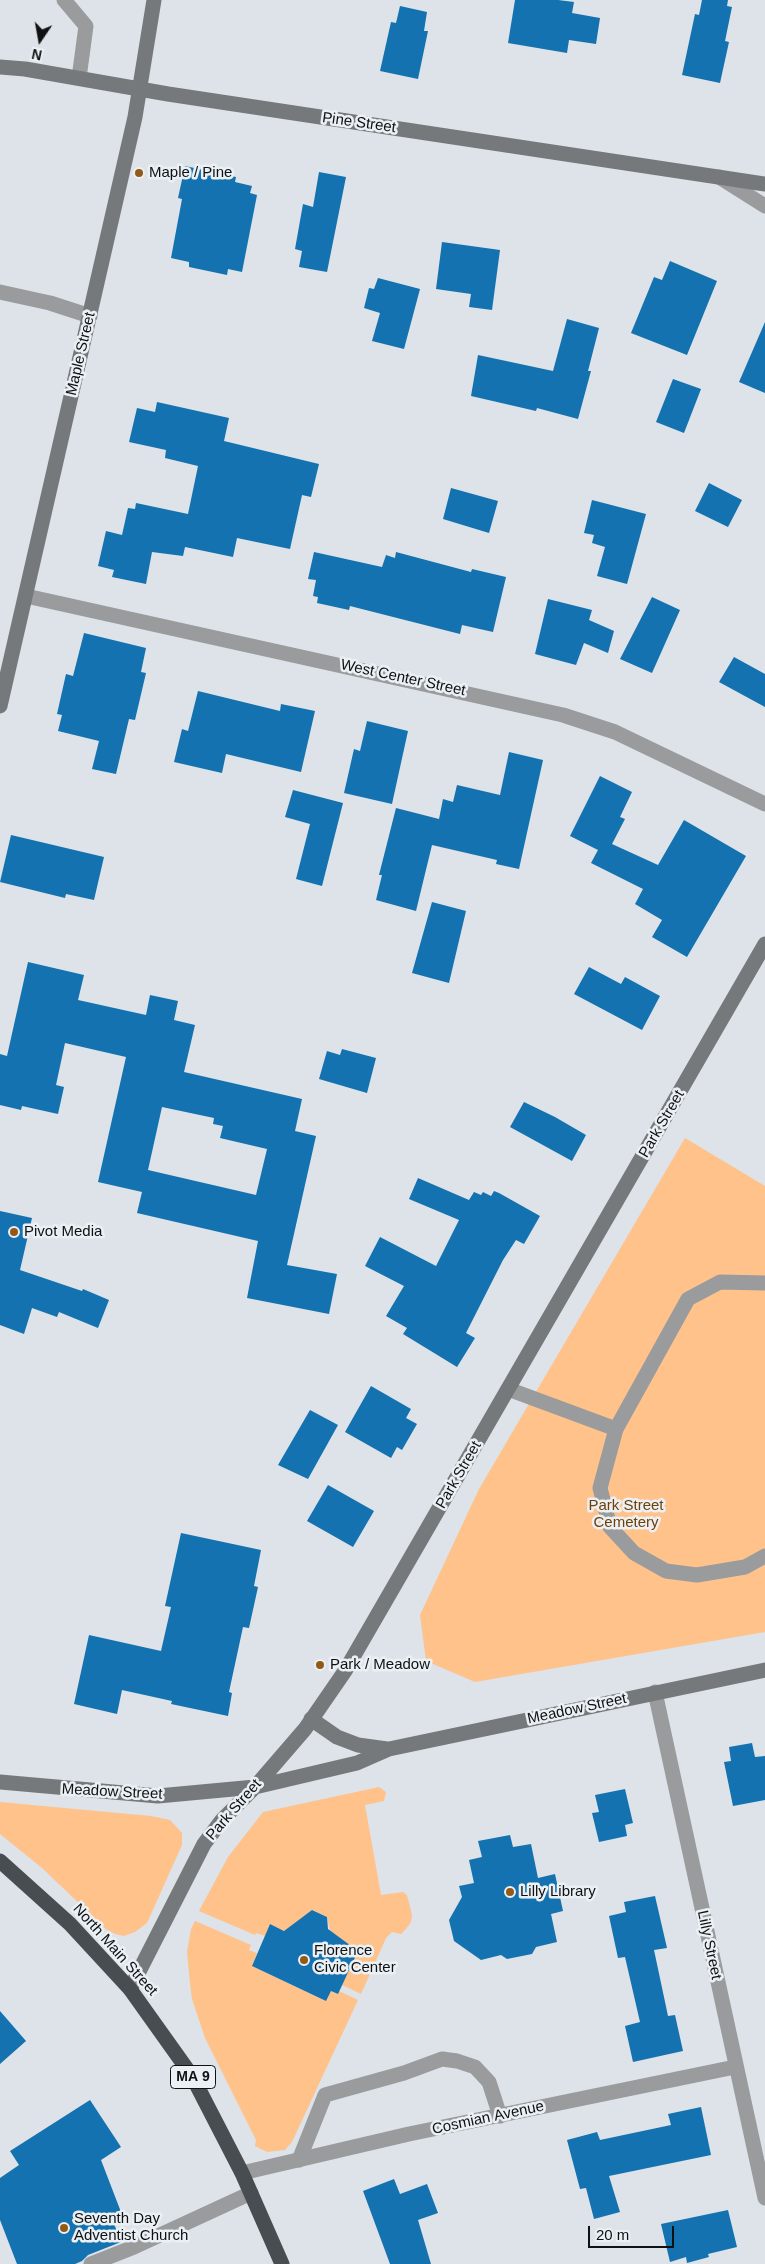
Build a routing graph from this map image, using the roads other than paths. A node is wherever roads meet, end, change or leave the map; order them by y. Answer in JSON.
{"nodes":[{"id":1,"x":64,"y":0,"type":"edge"},
{"id":2,"x":154,"y":0,"type":"edge"},
{"id":3,"x":0,"y":67,"type":"edge"},
{"id":4,"x":79,"y":78,"type":"junction"},
{"id":5,"x":140,"y":89,"type":"junction"},
{"id":6,"x":719,"y":177,"type":"junction"},
{"id":7,"x":765,"y":184,"type":"edge"},
{"id":8,"x":765,"y":206,"type":"edge"},
{"id":9,"x":0,"y":292,"type":"edge"},
{"id":10,"x":90,"y":316,"type":"junction"},
{"id":11,"x":26,"y":596,"type":"junction"},
{"id":12,"x":0,"y":706,"type":"edge"},
{"id":13,"x":765,"y":804,"type":"edge"},
{"id":14,"x":765,"y":944,"type":"edge"},
{"id":15,"x":765,"y":1283,"type":"edge"},
{"id":16,"x":508,"y":1390,"type":"junction"},
{"id":17,"x":616,"y":1429,"type":"junction"},
{"id":18,"x":765,"y":1556,"type":"edge"},
{"id":19,"x":765,"y":1670,"type":"edge"},
{"id":20,"x":655,"y":1692,"type":"junction"},
{"id":21,"x":311,"y":1719,"type":"junction"},
{"id":22,"x":389,"y":1749,"type":"junction"},
{"id":23,"x":0,"y":1782,"type":"edge"},
{"id":24,"x":254,"y":1787,"type":"junction"},
{"id":25,"x":0,"y":1861,"type":"edge"},
{"id":26,"x":130,"y":1989,"type":"junction"},
{"id":27,"x":735,"y":2067,"type":"junction"},
{"id":28,"x":500,"y":2116,"type":"junction"},
{"id":29,"x":299,"y":2160,"type":"junction"},
{"id":30,"x":242,"y":2173,"type":"junction"},
{"id":31,"x":251,"y":2193,"type":"junction"},
{"id":32,"x":765,"y":2198,"type":"edge"},
{"id":33,"x":91,"y":2264,"type":"edge"},
{"id":34,"x":282,"y":2264,"type":"edge"}],
"edges":[{"from":1,"to":4,"type":"street"},
{"from":2,"to":5,"type":"main road","name":"Maple Street"},
{"from":3,"to":4,"type":"main road","name":"Pine Street"},
{"from":4,"to":5,"type":"main road","name":"Pine Street"},
{"from":5,"to":6,"type":"main road","name":"Pine Street"},
{"from":5,"to":10,"type":"main road","name":"Maple Street"},
{"from":6,"to":7,"type":"main road","name":"Pine Street"},
{"from":6,"to":8,"type":"street","name":"Pine Street"},
{"from":9,"to":10,"type":"street"},
{"from":10,"to":11,"type":"main road","name":"Maple Street"},
{"from":11,"to":12,"type":"main road","name":"Maple Street"},
{"from":11,"to":13,"type":"street","name":"West Center Street"},
{"from":14,"to":16,"type":"main road","name":"Park Street"},
{"from":15,"to":17,"type":"street"},
{"from":16,"to":17,"type":"street"},
{"from":16,"to":21,"type":"main road","name":"Park Street"},
{"from":17,"to":18,"type":"street"},
{"from":19,"to":20,"type":"main road","name":"Meadow Street"},
{"from":20,"to":22,"type":"main road","name":"Meadow Street"},
{"from":20,"to":27,"type":"street","name":"Lilly Street"},
{"from":21,"to":22,"type":"main road"},
{"from":21,"to":24,"type":"main road","name":"Park Street"},
{"from":22,"to":24,"type":"main road","name":"Meadow Street"},
{"from":23,"to":24,"type":"main road","name":"Meadow Street"},
{"from":24,"to":26,"type":"main road","name":"Park Street"},
{"from":25,"to":26,"type":"highway","name":"North Main Street","number":"MA 9"},
{"from":26,"to":30,"type":"highway","name":"North Main Street","number":"MA 9"},
{"from":27,"to":28,"type":"street","name":"Cosmian Avenue"},
{"from":27,"to":32,"type":"street","name":"Lilly Street"},
{"from":28,"to":29,"type":"street","name":"Cosmian Avenue"},
{"from":28,"to":29,"type":"street"},
{"from":29,"to":30,"type":"street","name":"Cosmian Avenue"},
{"from":30,"to":31,"type":"highway","name":"North Main Street","number":"MA 9"},
{"from":31,"to":33,"type":"street"},
{"from":31,"to":34,"type":"highway","name":"North Main Street","number":"MA 9"}]}
